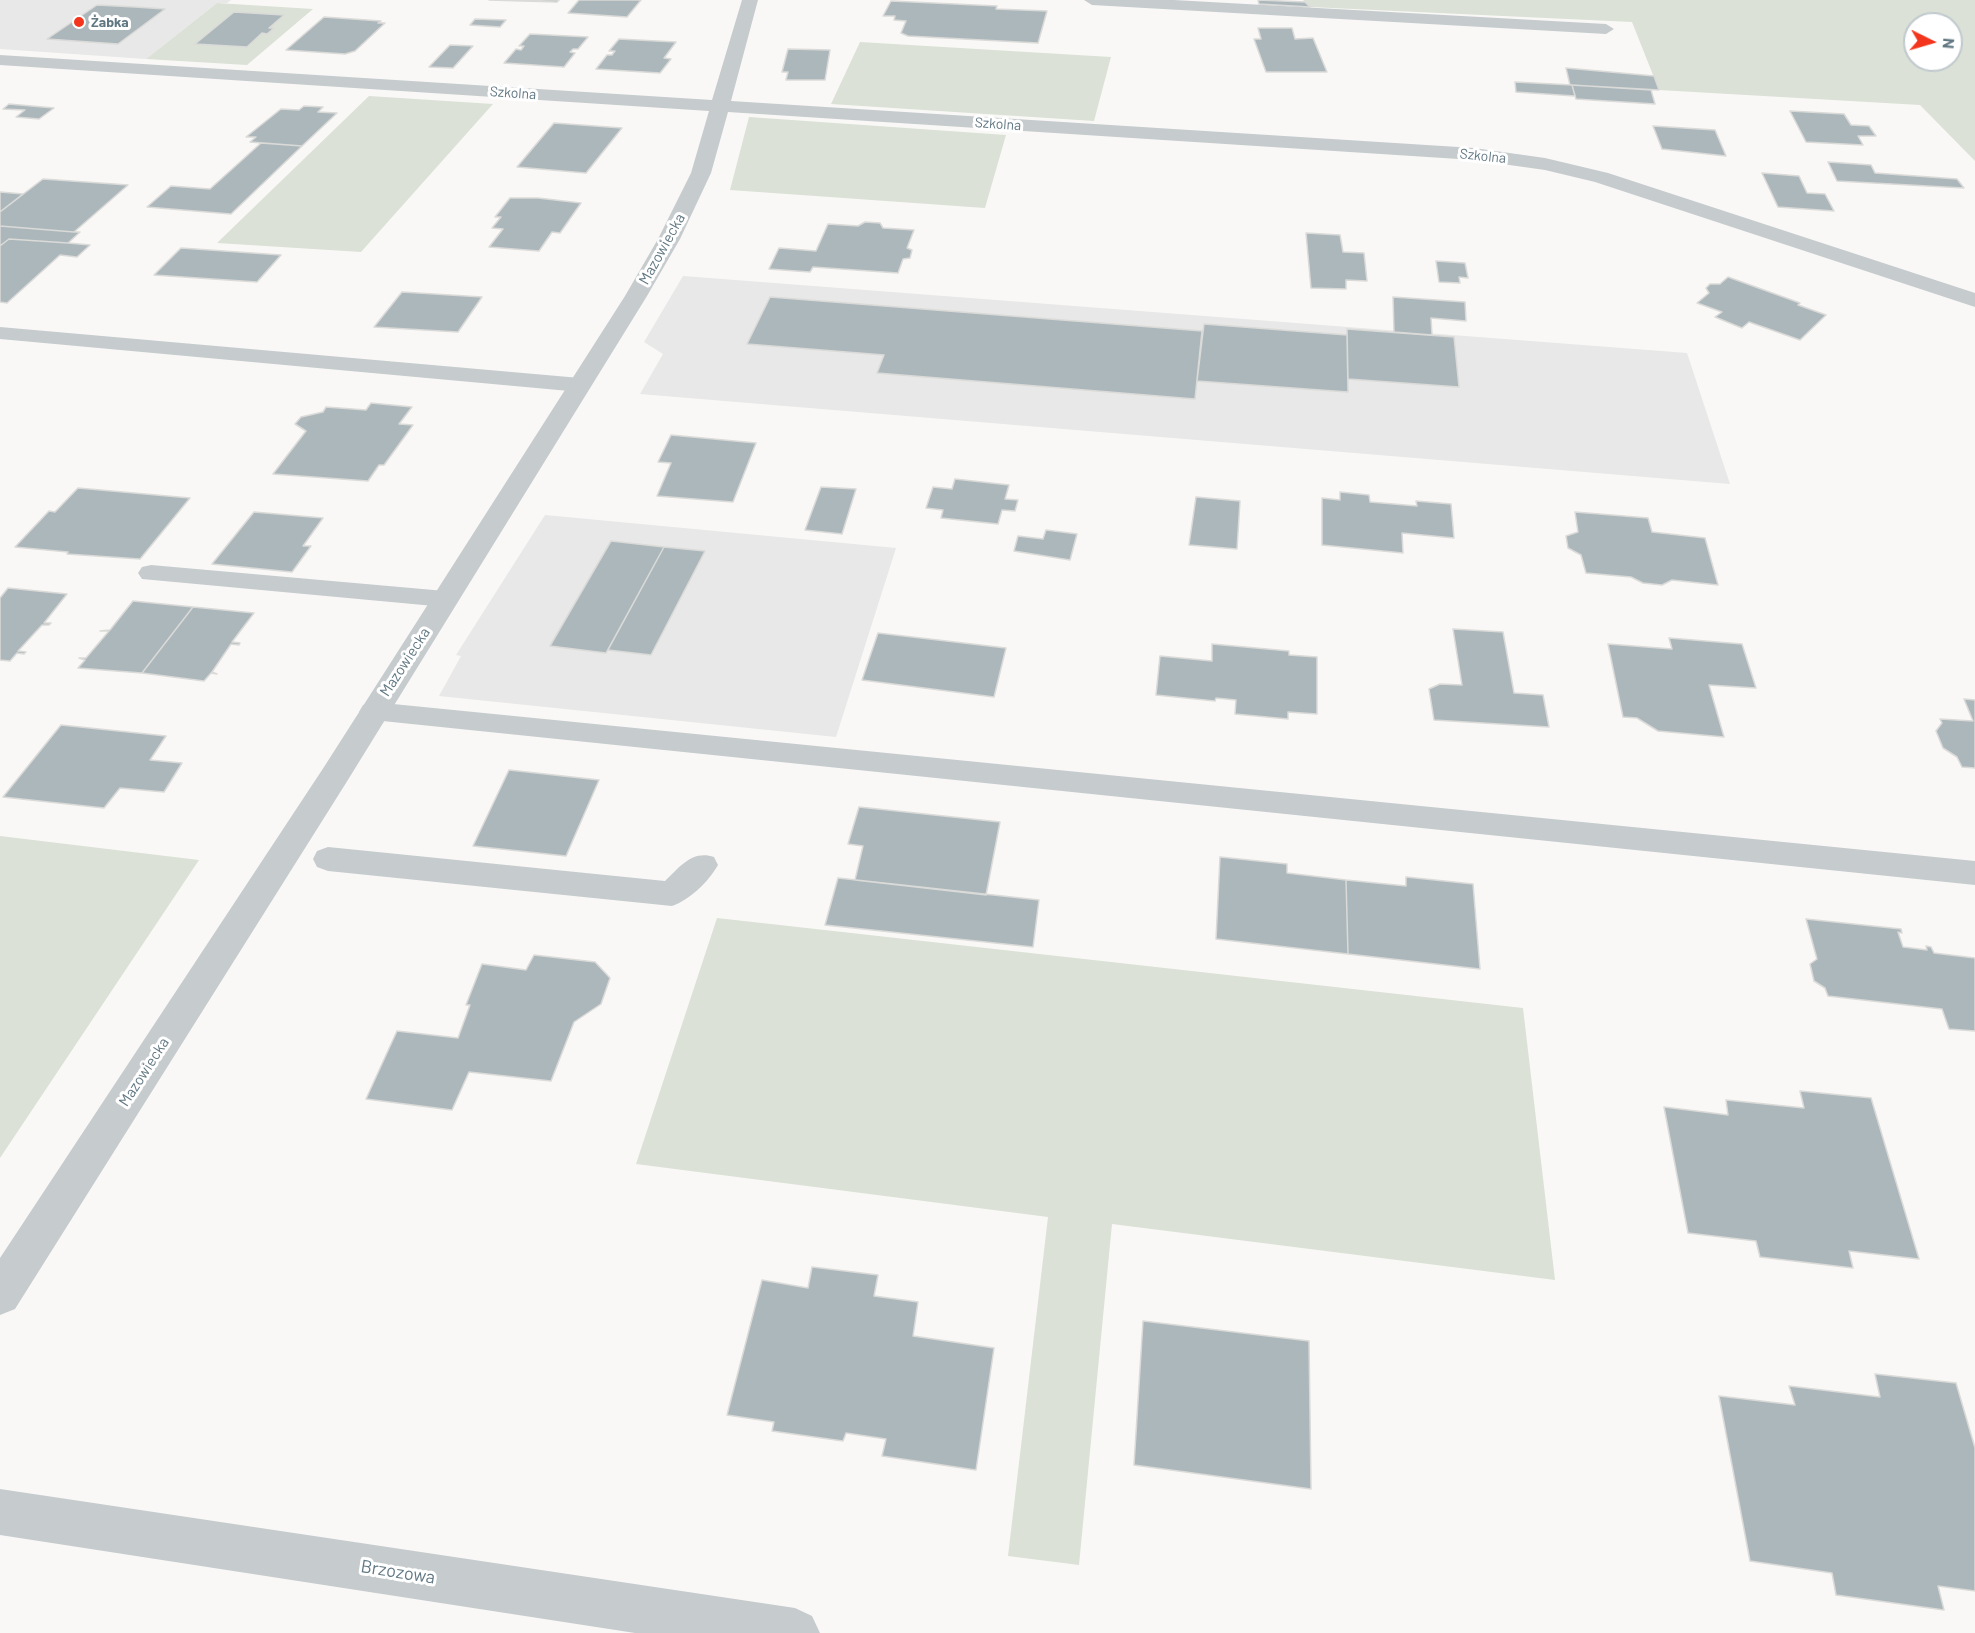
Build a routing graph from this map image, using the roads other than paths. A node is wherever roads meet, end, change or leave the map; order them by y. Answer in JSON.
{"nodes":[{"id":1,"x":750,"y":0,"type":"edge"},
{"id":2,"x":1092,"y":0,"type":"edge"},
{"id":3,"x":1606,"y":29,"type":"dead end"},
{"id":4,"x":0,"y":60,"type":"edge"},
{"id":5,"x":721,"y":106,"type":"junction"},
{"id":6,"x":1975,"y":300,"type":"edge"},
{"id":7,"x":0,"y":333,"type":"edge"},
{"id":8,"x":580,"y":385,"type":"junction"},
{"id":9,"x":151,"y":573,"type":"dead end"},
{"id":10,"x":445,"y":600,"type":"junction"},
{"id":11,"x":373,"y":712,"type":"junction"},
{"id":12,"x":328,"y":859,"type":"dead end"},
{"id":13,"x":703,"y":865,"type":"dead end"},
{"id":14,"x":1975,"y":873,"type":"edge"},
{"id":15,"x":0,"y":1295,"type":"edge"},
{"id":16,"x":0,"y":1512,"type":"edge"},
{"id":17,"x":795,"y":1633,"type":"edge"}],
"edges":[{"from":1,"to":5,"type":"street","name":"Mazowiecka"},
{"from":2,"to":3,"type":"lane"},
{"from":4,"to":5,"type":"street","name":"Szkolna"},
{"from":5,"to":6,"type":"street","name":"Szkolna"},
{"from":5,"to":8,"type":"street","name":"Mazowiecka"},
{"from":7,"to":8,"type":"lane"},
{"from":8,"to":10,"type":"street","name":"Mazowiecka"},
{"from":9,"to":10,"type":"lane"},
{"from":10,"to":11,"type":"street","name":"Mazowiecka"},
{"from":11,"to":14,"type":"lane"},
{"from":11,"to":15,"type":"street","name":"Mazowiecka"},
{"from":12,"to":13,"type":"lane"},
{"from":16,"to":17,"type":"street","name":"Brzozowa"}]}
